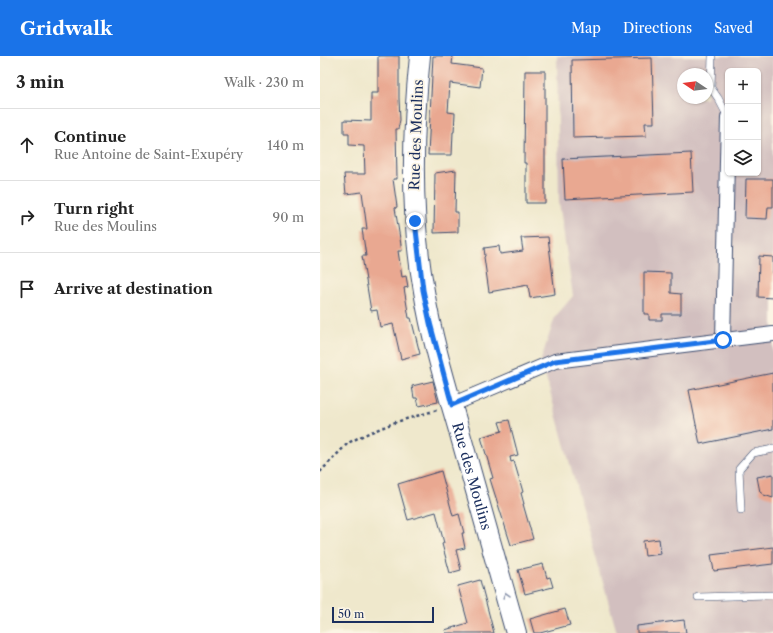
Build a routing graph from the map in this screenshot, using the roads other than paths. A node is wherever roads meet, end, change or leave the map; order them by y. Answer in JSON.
{"nodes":[{"id":1,"x":420,"y":56,"type":"edge"},
{"id":2,"x":712,"y":56,"type":"edge"},
{"id":3,"x":725,"y":111,"type":"edge"},
{"id":4,"x":727,"y":140,"type":"edge"},
{"id":5,"x":773,"y":334,"type":"edge"},
{"id":6,"x":723,"y":340,"type":"junction"},
{"id":7,"x":452,"y":405,"type":"junction"},
{"id":8,"x":773,"y":449,"type":"edge"},
{"id":9,"x":741,"y":510,"type":"dead end"},
{"id":10,"x":773,"y":595,"type":"edge"},
{"id":11,"x":698,"y":597,"type":"dead end"},
{"id":12,"x":516,"y":633,"type":"edge"}],
"edges":[{"from":1,"to":7,"type":"main road","name":"Rue des Moulins"},
{"from":2,"to":3,"type":"lane"},
{"from":4,"to":6,"type":"street"},
{"from":5,"to":6,"type":"street"},
{"from":6,"to":7,"type":"street"},
{"from":12,"to":7,"type":"main road","name":"Rue des Moulins","one_way":true},
{"from":8,"to":9,"type":"lane"},
{"from":10,"to":11,"type":"lane"}]}
